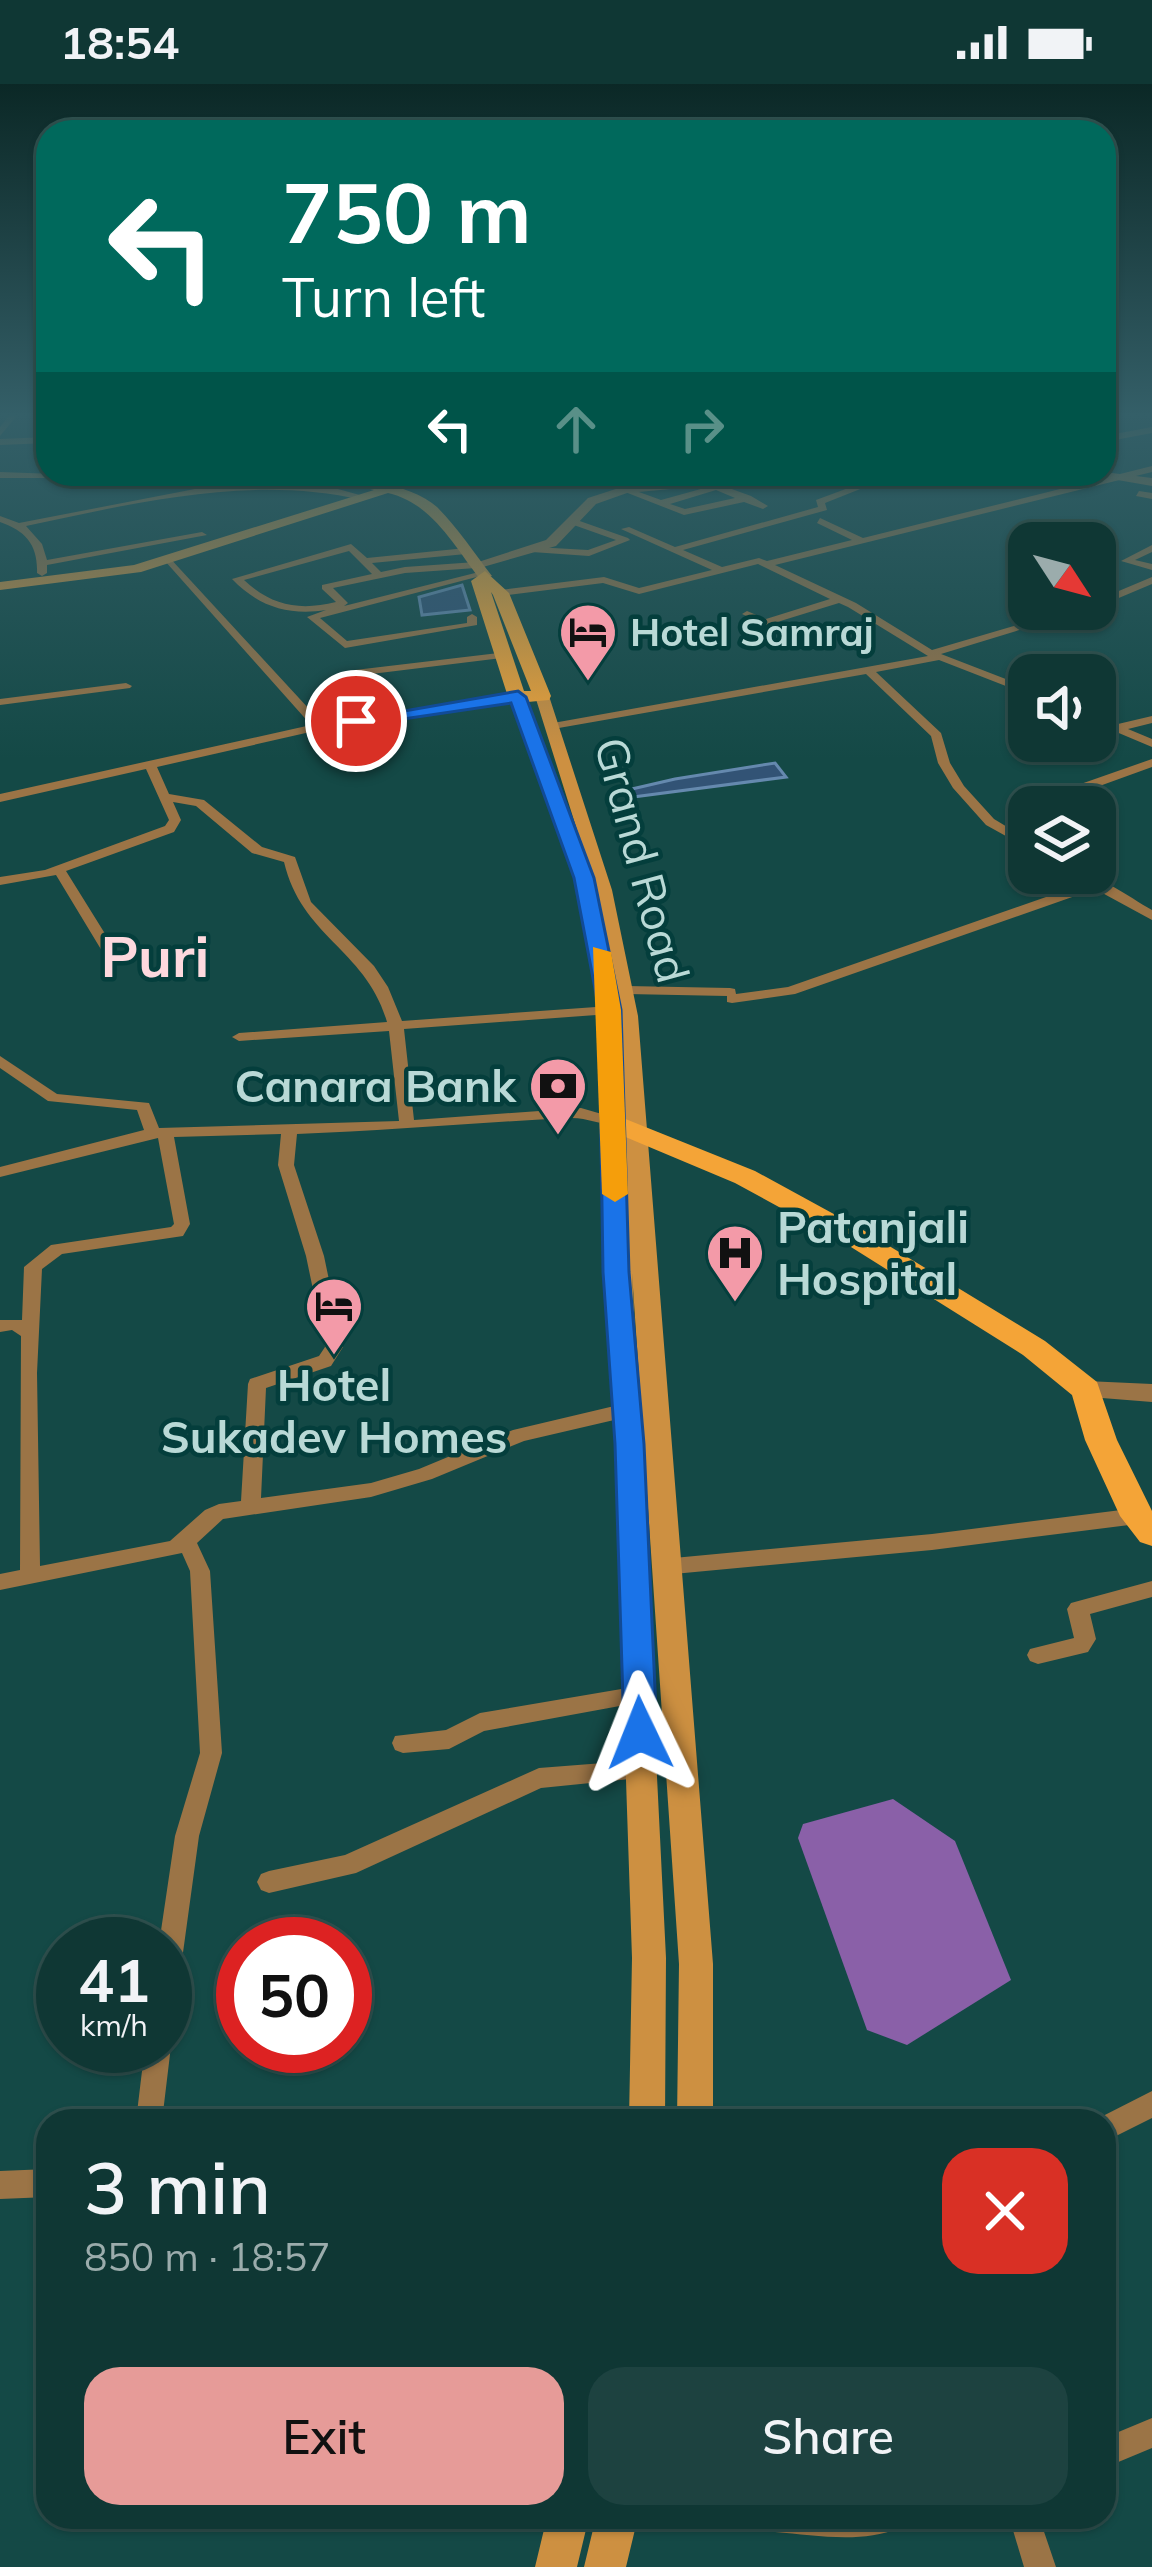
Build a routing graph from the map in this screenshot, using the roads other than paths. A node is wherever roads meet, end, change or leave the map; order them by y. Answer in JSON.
{"nodes":[{"id":1,"x":25,"y":528,"type":"edge"},
{"id":2,"x":265,"y":528,"type":"edge"},
{"id":3,"x":447,"y":528,"type":"edge"},
{"id":4,"x":568,"y":528,"type":"edge"},
{"id":5,"x":591,"y":528,"type":"edge"},
{"id":6,"x":753,"y":528,"type":"edge"},
{"id":7,"x":834,"y":528,"type":"edge"},
{"id":8,"x":911,"y":528,"type":"edge"},
{"id":9,"x":626,"y":529,"type":"dead end"},
{"id":10,"x":202,"y":535,"type":"dead end"},
{"id":11,"x":860,"y":540,"type":"junction"},
{"id":12,"x":1152,"y":548,"type":"edge"},
{"id":13,"x":677,"y":549,"type":"junction"},
{"id":14,"x":535,"y":550,"type":"junction"},
{"id":15,"x":466,"y":551,"type":"junction"},
{"id":16,"x":168,"y":559,"type":"junction"},
{"id":17,"x":369,"y":560,"type":"junction"},
{"id":18,"x":44,"y":563,"type":"junction"},
{"id":19,"x":767,"y":564,"type":"junction"},
{"id":20,"x":1152,"y":567,"type":"edge"},
{"id":21,"x":720,"y":569,"type":"junction"},
{"id":22,"x":482,"y":572,"type":"junction"},
{"id":23,"x":378,"y":575,"type":"junction"},
{"id":24,"x":1152,"y":580,"type":"edge"},
{"id":25,"x":40,"y":584,"type":"junction"},
{"id":26,"x":0,"y":586,"type":"edge"},
{"id":27,"x":501,"y":593,"type":"junction"},
{"id":28,"x":1116,"y":595,"type":"edge"},
{"id":29,"x":840,"y":599,"type":"junction"},
{"id":30,"x":747,"y":614,"type":"dead end"},
{"id":31,"x":472,"y":617,"type":"dead end"},
{"id":32,"x":766,"y":622,"type":"junction"},
{"id":33,"x":1015,"y":630,"type":"edge"},
{"id":34,"x":815,"y":646,"type":"dead end"},
{"id":35,"x":507,"y":655,"type":"junction"},
{"id":36,"x":935,"y":655,"type":"junction"},
{"id":37,"x":871,"y":673,"type":"junction"},
{"id":38,"x":355,"y":674,"type":"dead end"},
{"id":39,"x":1008,"y":684,"type":"edge"},
{"id":40,"x":126,"y":686,"type":"dead end"},
{"id":41,"x":530,"y":696,"type":"junction"},
{"id":42,"x":0,"y":702,"type":"edge"},
{"id":43,"x":1152,"y":718,"type":"edge"},
{"id":44,"x":553,"y":726,"type":"junction"},
{"id":45,"x":319,"y":728,"type":"junction"},
{"id":46,"x":1118,"y":728,"type":"joint"},
{"id":47,"x":1152,"y":743,"type":"edge"},
{"id":48,"x":1152,"y":764,"type":"edge"},
{"id":49,"x":150,"y":765,"type":"junction"},
{"id":50,"x":1088,"y":786,"type":"edge"},
{"id":51,"x":166,"y":797,"type":"junction"},
{"id":52,"x":0,"y":798,"type":"edge"},
{"id":53,"x":1008,"y":833,"type":"edge"},
{"id":54,"x":59,"y":870,"type":"junction"},
{"id":55,"x":0,"y":881,"type":"edge"},
{"id":56,"x":1067,"y":894,"type":"edge"},
{"id":57,"x":1114,"y":894,"type":"edge"},
{"id":58,"x":1152,"y":916,"type":"edge"},
{"id":59,"x":110,"y":953,"type":"dead end"},
{"id":60,"x":619,"y":1000,"type":"junction"},
{"id":61,"x":395,"y":1025,"type":"junction"},
{"id":62,"x":239,"y":1037,"type":"dead end"},
{"id":63,"x":0,"y":1061,"type":"edge"},
{"id":64,"x":614,"y":1122,"type":"junction"},
{"id":65,"x":407,"y":1126,"type":"junction"},
{"id":66,"x":290,"y":1129,"type":"junction"},
{"id":67,"x":159,"y":1133,"type":"junction"},
{"id":68,"x":642,"y":1135,"type":"junction"},
{"id":69,"x":0,"y":1172,"type":"edge"},
{"id":70,"x":0,"y":1326,"type":"edge"},
{"id":71,"x":30,"y":1333,"type":"junction"},
{"id":72,"x":1086,"y":1390,"type":"junction"},
{"id":73,"x":1152,"y":1393,"type":"edge"},
{"id":74,"x":627,"y":1410,"type":"junction"},
{"id":75,"x":251,"y":1508,"type":"junction"},
{"id":76,"x":1145,"y":1525,"type":"edge"},
{"id":77,"x":188,"y":1542,"type":"junction"},
{"id":78,"x":663,"y":1567,"type":"junction"},
{"id":79,"x":30,"y":1578,"type":"junction"},
{"id":80,"x":0,"y":1582,"type":"edge"},
{"id":81,"x":1152,"y":1589,"type":"edge"},
{"id":82,"x":1038,"y":1655,"type":"dead end"},
{"id":83,"x":639,"y":1695,"type":"junction"},
{"id":84,"x":403,"y":1743,"type":"dead end"},
{"id":85,"x":642,"y":1770,"type":"junction"},
{"id":86,"x":269,"y":1882,"type":"dead end"},
{"id":87,"x":175,"y":1917,"type":"edge"},
{"id":88,"x":154,"y":2073,"type":"edge"},
{"id":89,"x":1152,"y":2104,"type":"edge"},
{"id":90,"x":150,"y":2109,"type":"edge"},
{"id":91,"x":647,"y":2109,"type":"edge"},
{"id":92,"x":695,"y":2109,"type":"edge"},
{"id":93,"x":1116,"y":2123,"type":"edge"},
{"id":94,"x":36,"y":2184,"type":"edge"},
{"id":95,"x":0,"y":2185,"type":"edge"},
{"id":96,"x":1152,"y":2433,"type":"edge"},
{"id":97,"x":1116,"y":2448,"type":"edge"},
{"id":98,"x":565,"y":2529,"type":"edge"},
{"id":99,"x":614,"y":2529,"type":"edge"},
{"id":100,"x":1028,"y":2529,"type":"edge"},
{"id":101,"x":556,"y":2567,"type":"edge"},
{"id":102,"x":605,"y":2567,"type":"edge"},
{"id":103,"x":1040,"y":2567,"type":"edge"}],
"edges":[{"from":1,"to":18,"type":"street"},
{"from":2,"to":16,"type":"main road"},
{"from":3,"to":15,"type":"main road","name":"Grand Road"},
{"from":4,"to":14,"type":"street"},
{"from":5,"to":14,"type":"street"},
{"from":6,"to":13,"type":"street"},
{"from":7,"to":11,"type":"street"},
{"from":8,"to":11,"type":"street"},
{"from":9,"to":13,"type":"street"},
{"from":10,"to":18,"type":"street"},
{"from":11,"to":19,"type":"street"},
{"from":12,"to":20,"type":"street"},
{"from":13,"to":21,"type":"street"},
{"from":14,"to":22,"type":"street"},
{"from":15,"to":17,"type":"street"},
{"from":15,"to":22,"type":"main road","name":"Grand Road"},
{"from":16,"to":25,"type":"main road"},
{"from":16,"to":45,"type":"street"},
{"from":17,"to":23,"type":"street"},
{"from":17,"to":23,"type":"street"},
{"from":18,"to":25,"type":"street"},
{"from":19,"to":21,"type":"street"},
{"from":19,"to":29,"type":"street"},
{"from":21,"to":27,"type":"street"},
{"from":22,"to":23,"type":"street"},
{"from":22,"to":27,"type":"main road","name":"Grand Road"},
{"from":22,"to":31,"type":"street"},
{"from":22,"to":35,"type":"main road","name":"Grand Road"},
{"from":24,"to":28,"type":"street"},
{"from":25,"to":26,"type":"main road"},
{"from":27,"to":41,"type":"main road","name":"Grand Road"},
{"from":29,"to":32,"type":"street"},
{"from":29,"to":36,"type":"street"},
{"from":30,"to":32,"type":"street"},
{"from":32,"to":34,"type":"street"},
{"from":33,"to":36,"type":"street"},
{"from":35,"to":38,"type":"street"},
{"from":35,"to":41,"type":"main road","name":"Grand Road"},
{"from":36,"to":37,"type":"street"},
{"from":36,"to":39,"type":"street"},
{"from":37,"to":44,"type":"street"},
{"from":37,"to":53,"type":"street"},
{"from":40,"to":42,"type":"street"},
{"from":41,"to":44,"type":"main road","name":"Grand Road"},
{"from":41,"to":45,"type":"street"},
{"from":41,"to":60,"type":"main road","name":"Grand Road"},
{"from":43,"to":46,"type":"street"},
{"from":44,"to":60,"type":"main road","name":"Grand Road"},
{"from":45,"to":49,"type":"street"},
{"from":46,"to":47,"type":"street"},
{"from":48,"to":50,"type":"street"},
{"from":49,"to":51,"type":"street"},
{"from":49,"to":52,"type":"street"},
{"from":51,"to":54,"type":"street"},
{"from":51,"to":61,"type":"street"},
{"from":54,"to":55,"type":"street"},
{"from":54,"to":59,"type":"street"},
{"from":56,"to":60,"type":"street"},
{"from":57,"to":58,"type":"street"},
{"from":60,"to":61,"type":"street"},
{"from":60,"to":64,"type":"main road","name":"Grand Road"},
{"from":60,"to":68,"type":"main road","name":"Grand Road"},
{"from":61,"to":62,"type":"street"},
{"from":61,"to":65,"type":"street"},
{"from":63,"to":67,"type":"street"},
{"from":64,"to":65,"type":"street"},
{"from":64,"to":68,"type":"main road"},
{"from":64,"to":74,"type":"main road","name":"Grand Road"},
{"from":65,"to":66,"type":"street"},
{"from":66,"to":67,"type":"street"},
{"from":66,"to":75,"type":"street"},
{"from":67,"to":69,"type":"street"},
{"from":67,"to":71,"type":"street"},
{"from":68,"to":72,"type":"main road"},
{"from":68,"to":78,"type":"main road","name":"Grand Road"},
{"from":70,"to":71,"type":"street"},
{"from":71,"to":79,"type":"street"},
{"from":72,"to":73,"type":"street"},
{"from":72,"to":76,"type":"main road"},
{"from":74,"to":75,"type":"street"},
{"from":74,"to":83,"type":"main road","name":"Grand Road"},
{"from":75,"to":77,"type":"street"},
{"from":76,"to":78,"type":"street"},
{"from":77,"to":79,"type":"street"},
{"from":77,"to":87,"type":"street"},
{"from":78,"to":92,"type":"main road","name":"Grand Road"},
{"from":79,"to":80,"type":"street"},
{"from":81,"to":82,"type":"street"},
{"from":83,"to":84,"type":"street"},
{"from":83,"to":85,"type":"main road","name":"Grand Road"},
{"from":85,"to":86,"type":"street"},
{"from":85,"to":91,"type":"main road","name":"Grand Road"},
{"from":88,"to":90,"type":"street"},
{"from":89,"to":93,"type":"street"},
{"from":94,"to":95,"type":"street"},
{"from":96,"to":97,"type":"street"},
{"from":98,"to":101,"type":"main road"},
{"from":99,"to":102,"type":"main road"},
{"from":100,"to":103,"type":"street"}]}
